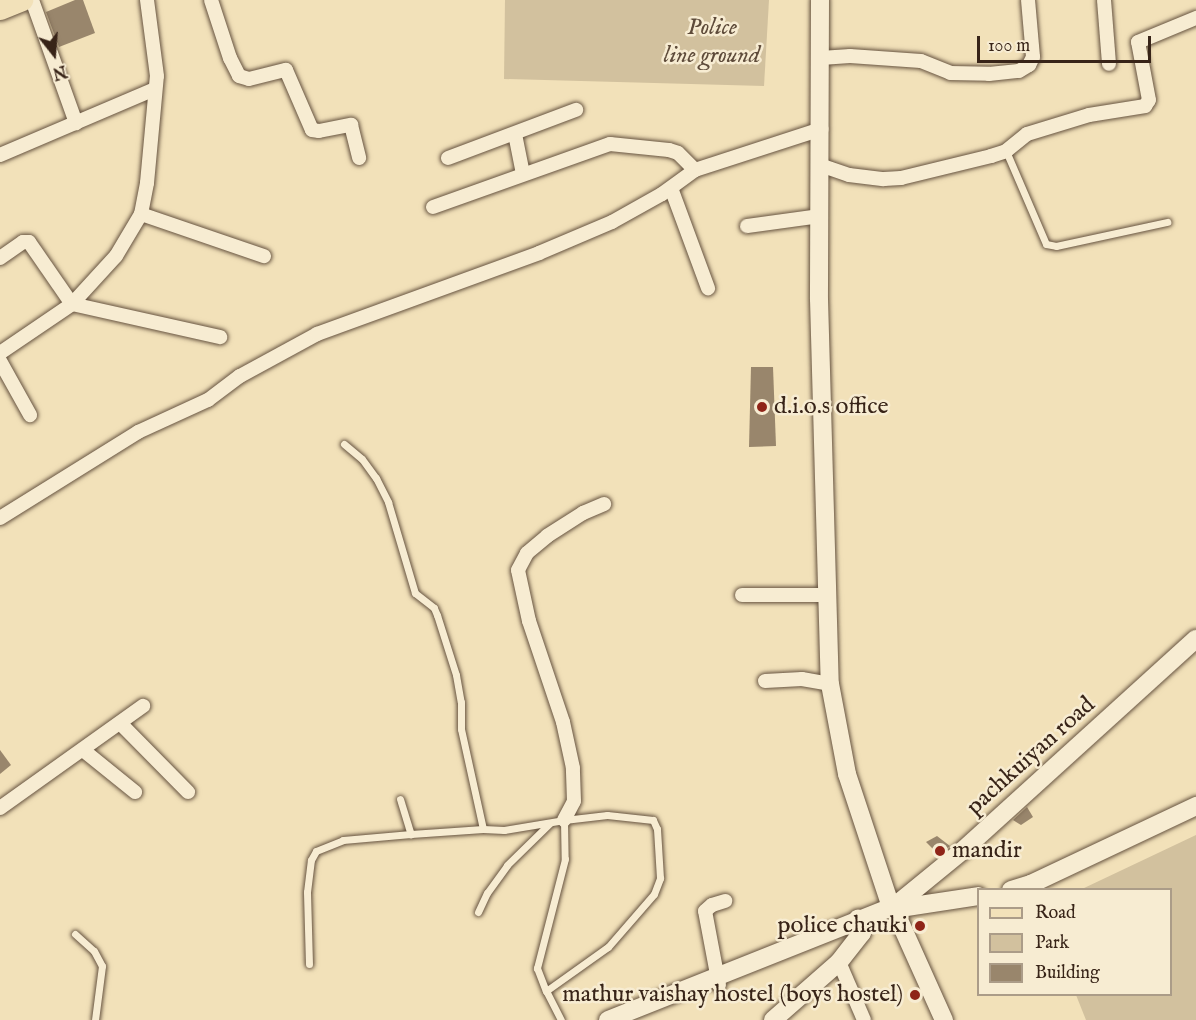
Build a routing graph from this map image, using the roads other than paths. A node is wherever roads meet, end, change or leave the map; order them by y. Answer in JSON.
{"nodes":[{"id":1,"x":21,"y":0,"type":"edge"},
{"id":2,"x":32,"y":0,"type":"edge"},
{"id":3,"x":147,"y":0,"type":"edge"},
{"id":4,"x":211,"y":0,"type":"edge"},
{"id":5,"x":820,"y":0,"type":"edge"},
{"id":6,"x":1028,"y":0,"type":"edge"},
{"id":7,"x":1104,"y":0,"type":"edge"},
{"id":8,"x":0,"y":9,"type":"edge"},
{"id":9,"x":1196,"y":18,"type":"edge"},
{"id":10,"x":820,"y":58,"type":"junction"},
{"id":11,"x":1109,"y":64,"type":"dead end"},
{"id":12,"x":155,"y":89,"type":"junction"},
{"id":13,"x":576,"y":111,"type":"dead end"},
{"id":14,"x":76,"y":123,"type":"junction"},
{"id":15,"x":821,"y":129,"type":"junction"},
{"id":16,"x":515,"y":134,"type":"junction"},
{"id":17,"x":1006,"y":151,"type":"junction"},
{"id":18,"x":0,"y":155,"type":"edge"},
{"id":19,"x":359,"y":158,"type":"dead end"},
{"id":20,"x":448,"y":158,"type":"dead end"},
{"id":21,"x":820,"y":165,"type":"junction"},
{"id":22,"x":695,"y":170,"type":"junction"},
{"id":23,"x":523,"y":174,"type":"junction"},
{"id":24,"x":671,"y":188,"type":"junction"},
{"id":25,"x":434,"y":207,"type":"dead end"},
{"id":26,"x":141,"y":214,"type":"junction"},
{"id":27,"x":820,"y":216,"type":"junction"},
{"id":28,"x":1167,"y":222,"type":"dead end"},
{"id":29,"x":747,"y":226,"type":"dead end"},
{"id":30,"x":264,"y":256,"type":"dead end"},
{"id":31,"x":0,"y":258,"type":"edge"},
{"id":32,"x":708,"y":288,"type":"dead end"},
{"id":33,"x":72,"y":304,"type":"junction"},
{"id":34,"x":220,"y":337,"type":"dead end"},
{"id":35,"x":0,"y":353,"type":"edge"},
{"id":36,"x":0,"y":361,"type":"edge"},
{"id":37,"x":30,"y":415,"type":"dead end"},
{"id":38,"x":344,"y":444,"type":"dead end"},
{"id":39,"x":604,"y":504,"type":"dead end"},
{"id":40,"x":0,"y":518,"type":"edge"},
{"id":41,"x":742,"y":595,"type":"dead end"},
{"id":42,"x":826,"y":595,"type":"junction"},
{"id":43,"x":1196,"y":639,"type":"edge"},
{"id":44,"x":765,"y":681,"type":"dead end"},
{"id":45,"x":830,"y":684,"type":"junction"},
{"id":46,"x":143,"y":706,"type":"dead end"},
{"id":47,"x":120,"y":723,"type":"junction"},
{"id":48,"x":83,"y":750,"type":"junction"},
{"id":49,"x":135,"y":792,"type":"dead end"},
{"id":50,"x":188,"y":792,"type":"dead end"},
{"id":51,"x":400,"y":799,"type":"dead end"},
{"id":52,"x":1196,"y":806,"type":"edge"},
{"id":53,"x":0,"y":808,"type":"edge"},
{"id":54,"x":1196,"y":817,"type":"edge"},
{"id":55,"x":564,"y":820,"type":"junction"},
{"id":56,"x":550,"y":823,"type":"junction"},
{"id":57,"x":483,"y":829,"type":"junction"},
{"id":58,"x":411,"y":834,"type":"junction"},
{"id":59,"x":1127,"y":845,"type":"junction"},
{"id":60,"x":1018,"y":888,"type":"edge"},
{"id":61,"x":1051,"y":888,"type":"edge"},
{"id":62,"x":977,"y":896,"type":"edge"},
{"id":63,"x":724,"y":901,"type":"dead end"},
{"id":64,"x":977,"y":909,"type":"edge"},
{"id":65,"x":894,"y":911,"type":"junction"},
{"id":66,"x":478,"y":912,"type":"dead end"},
{"id":67,"x":859,"y":923,"type":"junction"},
{"id":68,"x":75,"y":934,"type":"dead end"},
{"id":69,"x":839,"y":962,"type":"junction"},
{"id":70,"x":309,"y":964,"type":"dead end"},
{"id":71,"x":718,"y":980,"type":"junction"},
{"id":72,"x":546,"y":991,"type":"junction"},
{"id":73,"x":95,"y":1020,"type":"edge"},
{"id":74,"x":561,"y":1020,"type":"edge"},
{"id":75,"x":608,"y":1020,"type":"edge"},
{"id":76,"x":638,"y":1020,"type":"edge"},
{"id":77,"x":773,"y":1020,"type":"edge"},
{"id":78,"x":864,"y":1020,"type":"edge"},
{"id":79,"x":944,"y":1020,"type":"edge"}],
"edges":[{"from":1,"to":8,"type":"main road"},
{"from":2,"to":14,"type":"street"},
{"from":3,"to":12,"type":"street"},
{"from":4,"to":19,"type":"street"},
{"from":5,"to":10,"type":"main road"},
{"from":6,"to":10,"type":"street"},
{"from":7,"to":11,"type":"street"},
{"from":9,"to":17,"type":"street"},
{"from":10,"to":15,"type":"main road"},
{"from":12,"to":14,"type":"street"},
{"from":12,"to":26,"type":"street"},
{"from":13,"to":16,"type":"street"},
{"from":14,"to":18,"type":"street"},
{"from":15,"to":21,"type":"main road"},
{"from":15,"to":22,"type":"street"},
{"from":16,"to":20,"type":"street"},
{"from":16,"to":23,"type":"street"},
{"from":17,"to":21,"type":"street"},
{"from":17,"to":28,"type":"lane"},
{"from":21,"to":27,"type":"main road"},
{"from":22,"to":23,"type":"street"},
{"from":22,"to":24,"type":"street"},
{"from":23,"to":25,"type":"street"},
{"from":24,"to":32,"type":"street"},
{"from":24,"to":40,"type":"street"},
{"from":26,"to":30,"type":"street"},
{"from":26,"to":33,"type":"street"},
{"from":27,"to":29,"type":"street"},
{"from":27,"to":42,"type":"main road"},
{"from":31,"to":33,"type":"street"},
{"from":33,"to":34,"type":"street"},
{"from":33,"to":35,"type":"street"},
{"from":36,"to":37,"type":"street"},
{"from":38,"to":57,"type":"lane"},
{"from":39,"to":55,"type":"street"},
{"from":41,"to":42,"type":"street"},
{"from":42,"to":45,"type":"main road"},
{"from":43,"to":65,"type":"main road","name":"pachkuiyan road"},
{"from":44,"to":45,"type":"street"},
{"from":45,"to":65,"type":"main road"},
{"from":46,"to":47,"type":"street"},
{"from":47,"to":48,"type":"street"},
{"from":47,"to":50,"type":"street"},
{"from":48,"to":49,"type":"street"},
{"from":48,"to":53,"type":"street"},
{"from":51,"to":58,"type":"lane"},
{"from":52,"to":59,"type":"main road"},
{"from":54,"to":59,"type":"main road"},
{"from":55,"to":56,"type":"lane"},
{"from":55,"to":72,"type":"lane"},
{"from":55,"to":72,"type":"lane"},
{"from":56,"to":57,"type":"lane"},
{"from":56,"to":66,"type":"lane"},
{"from":57,"to":58,"type":"lane"},
{"from":58,"to":70,"type":"lane"},
{"from":59,"to":60,"type":"main road"},
{"from":59,"to":61,"type":"main road"},
{"from":62,"to":65,"type":"main road"},
{"from":63,"to":71,"type":"street"},
{"from":64,"to":65,"type":"main road"},
{"from":65,"to":67,"type":"main road"},
{"from":65,"to":79,"type":"main road"},
{"from":67,"to":69,"type":"main road"},
{"from":67,"to":71,"type":"main road"},
{"from":68,"to":73,"type":"lane"},
{"from":69,"to":77,"type":"main road"},
{"from":69,"to":78,"type":"street"},
{"from":71,"to":75,"type":"main road"},
{"from":71,"to":76,"type":"main road"},
{"from":72,"to":74,"type":"lane"}]}
